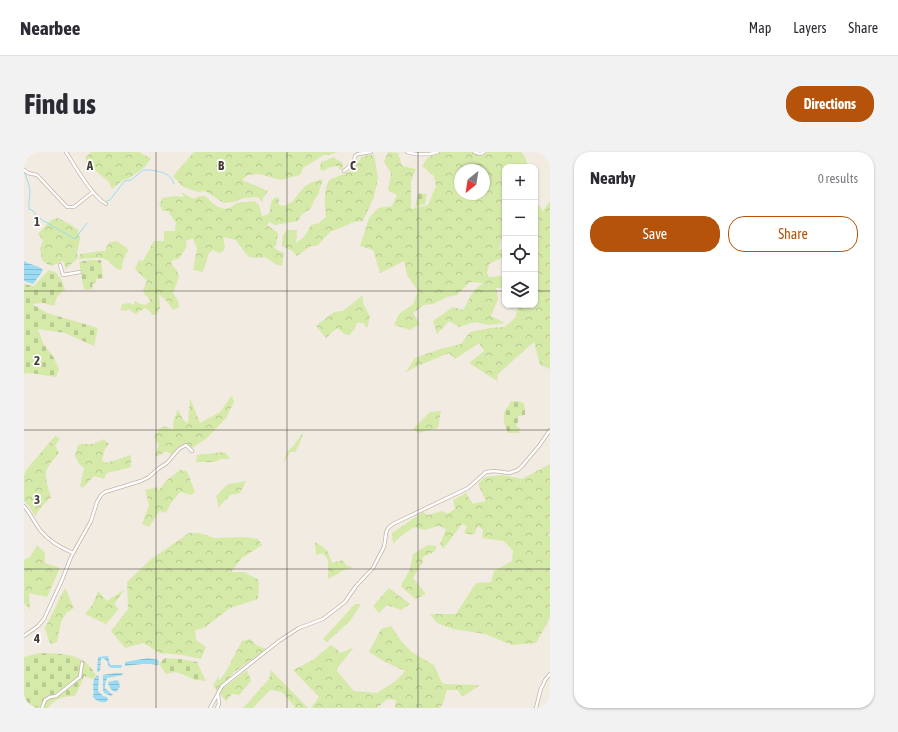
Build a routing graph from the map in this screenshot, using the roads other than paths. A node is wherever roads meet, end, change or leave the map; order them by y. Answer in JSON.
{"nodes":[{"id":1,"x":66,"y":152,"type":"edge"},
{"id":2,"x":371,"y":152,"type":"edge"},
{"id":3,"x":407,"y":152,"type":"edge"},
{"id":4,"x":438,"y":152,"type":"edge"},
{"id":5,"x":474,"y":152,"type":"edge"},
{"id":6,"x":484,"y":152,"type":"edge"},
{"id":7,"x":24,"y":170,"type":"edge"},
{"id":8,"x":344,"y":171,"type":"dead end"},
{"id":9,"x":94,"y":192,"type":"junction"},
{"id":10,"x":106,"y":204,"type":"dead end"},
{"id":11,"x":60,"y":265,"type":"dead end"},
{"id":12,"x":80,"y":272,"type":"dead end"},
{"id":13,"x":550,"y":430,"type":"edge"},
{"id":14,"x":192,"y":451,"type":"dead end"},
{"id":15,"x":24,"y":506,"type":"edge"},
{"id":16,"x":73,"y":553,"type":"junction"},
{"id":17,"x":24,"y":636,"type":"edge"},
{"id":18,"x":82,"y":663,"type":"dead end"},
{"id":19,"x":550,"y":674,"type":"edge"},
{"id":20,"x":218,"y":694,"type":"junction"},
{"id":21,"x":42,"y":708,"type":"edge"},
{"id":22,"x":210,"y":708,"type":"edge"},
{"id":23,"x":217,"y":708,"type":"edge"},
{"id":24,"x":536,"y":708,"type":"edge"}],
"edges":[{"from":1,"to":9,"type":"street"},
{"from":2,"to":8,"type":"street"},
{"from":3,"to":4,"type":"street"},
{"from":5,"to":6,"type":"street"},
{"from":7,"to":9,"type":"street"},
{"from":9,"to":10,"type":"street"},
{"from":11,"to":12,"type":"street"},
{"from":13,"to":20,"type":"street"},
{"from":14,"to":16,"type":"street"},
{"from":15,"to":16,"type":"street"},
{"from":16,"to":17,"type":"street"},
{"from":18,"to":21,"type":"street"},
{"from":19,"to":24,"type":"street"},
{"from":20,"to":22,"type":"street"},
{"from":20,"to":23,"type":"street"}]}
